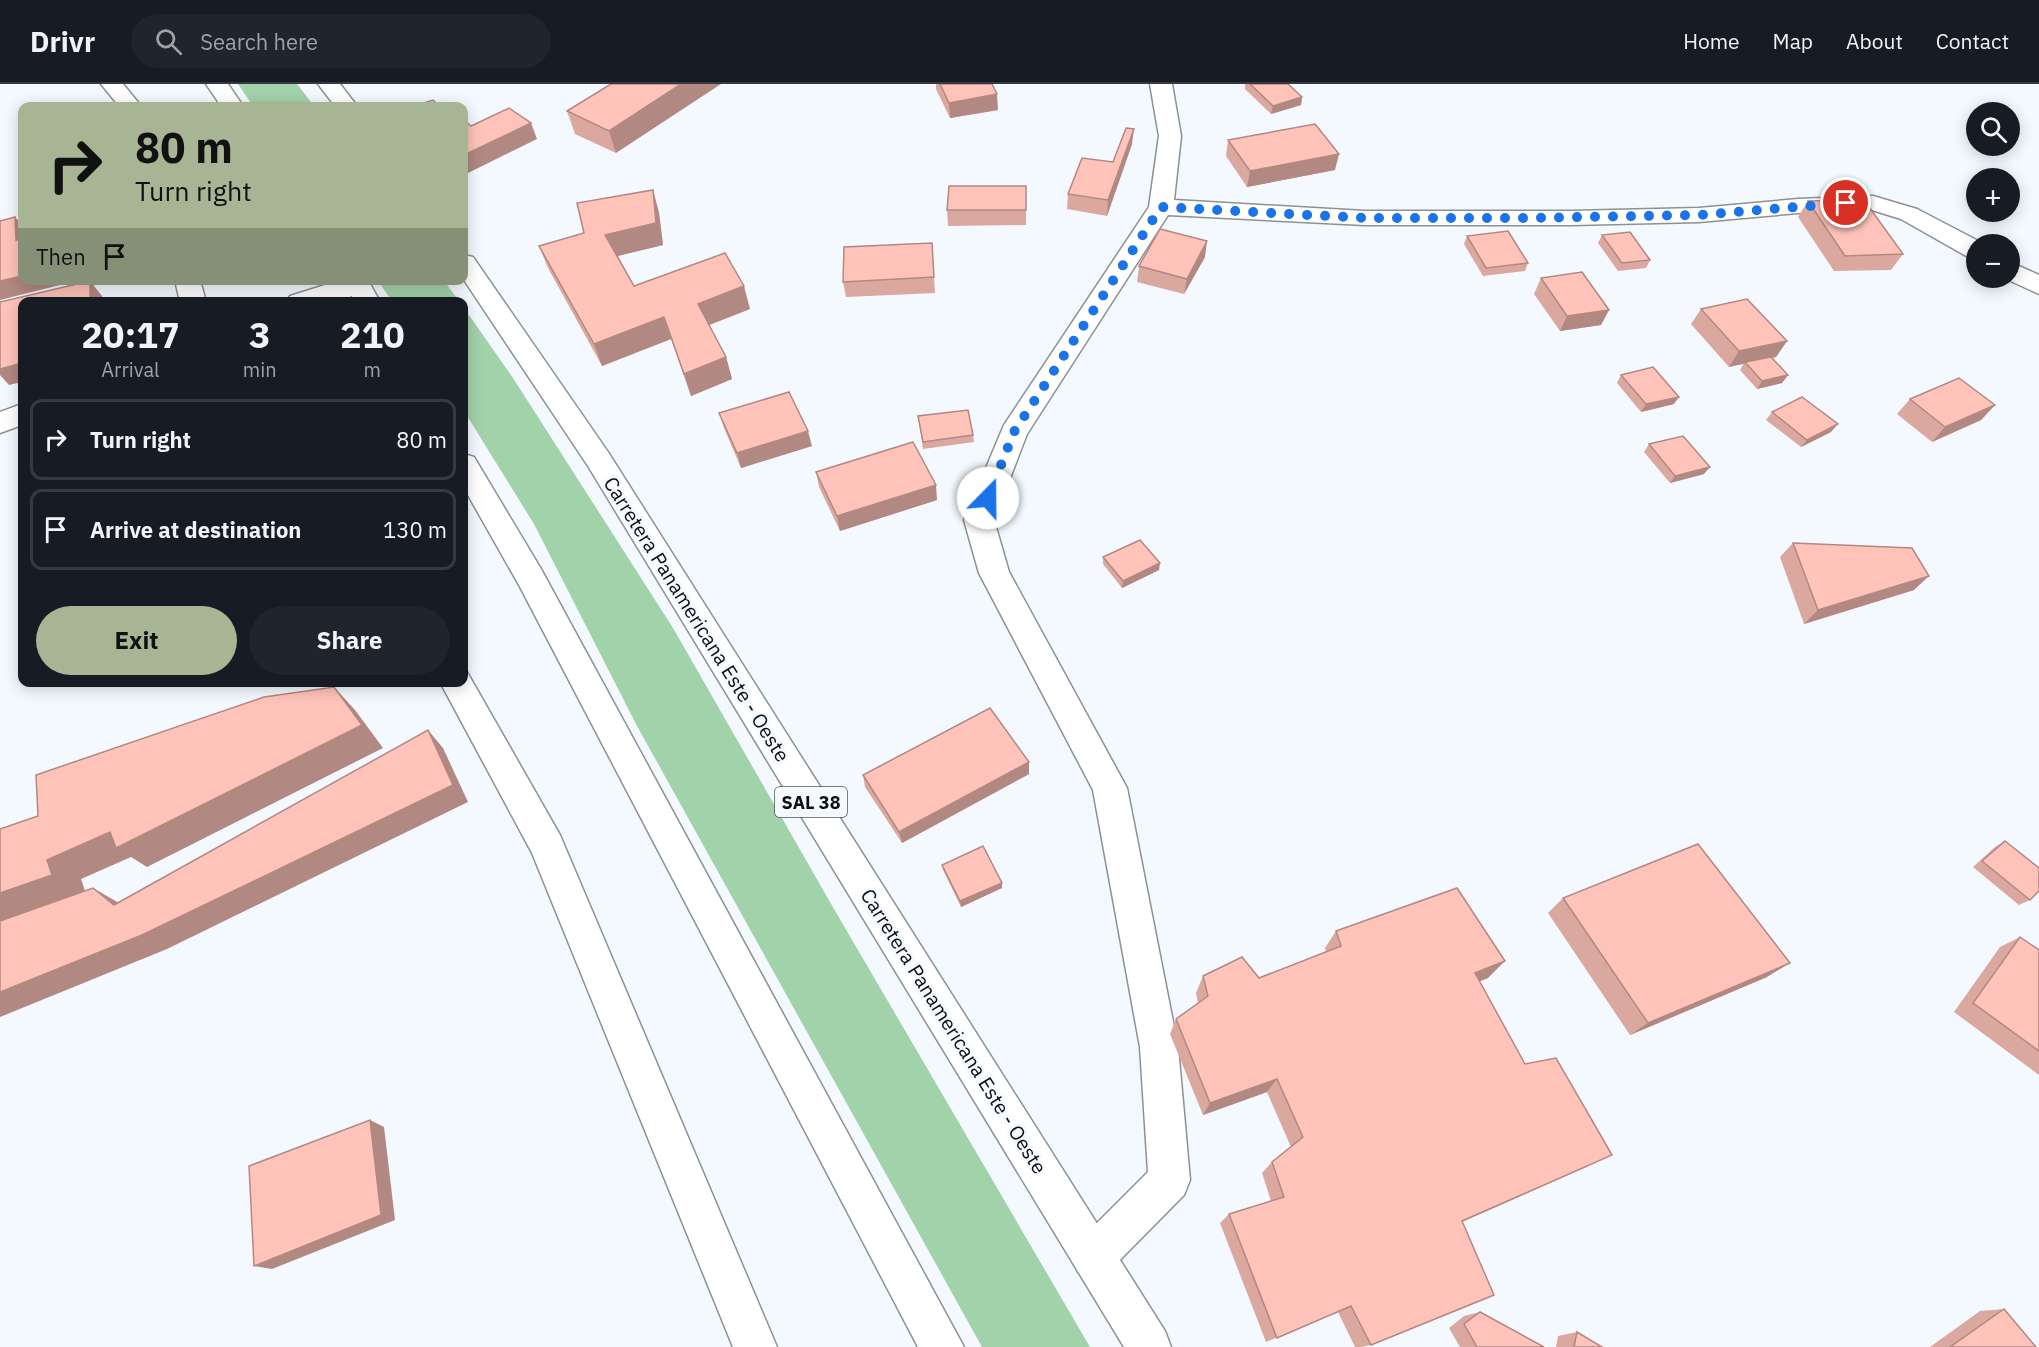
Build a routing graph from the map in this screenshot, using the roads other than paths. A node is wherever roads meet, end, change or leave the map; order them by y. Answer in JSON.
{"nodes":[{"id":1,"x":112,"y":84,"type":"edge"},
{"id":2,"x":218,"y":84,"type":"edge"},
{"id":3,"x":329,"y":84,"type":"edge"},
{"id":4,"x":1161,"y":84,"type":"edge"},
{"id":5,"x":127,"y":102,"type":"edge"},
{"id":6,"x":229,"y":102,"type":"edge"},
{"id":7,"x":343,"y":102,"type":"edge"},
{"id":8,"x":1161,"y":207,"type":"junction"},
{"id":9,"x":1966,"y":245,"type":"edge"},
{"id":10,"x":468,"y":269,"type":"edge"},
{"id":11,"x":2020,"y":276,"type":"edge"},
{"id":12,"x":2039,"y":286,"type":"edge"},
{"id":13,"x":360,"y":288,"type":"edge"},
{"id":14,"x":321,"y":297,"type":"edge"},
{"id":15,"x":18,"y":416,"type":"edge"},
{"id":16,"x":0,"y":423,"type":"edge"},
{"id":17,"x":468,"y":471,"type":"edge"},
{"id":18,"x":459,"y":687,"type":"edge"},
{"id":19,"x":1093,"y":1257,"type":"junction"},
{"id":20,"x":755,"y":1347,"type":"edge"},
{"id":21,"x":942,"y":1347,"type":"edge"},
{"id":22,"x":1149,"y":1347,"type":"edge"}],
"edges":[{"from":1,"to":5,"type":"main road"},
{"from":2,"to":6,"type":"main road"},
{"from":3,"to":7,"type":"main road"},
{"from":4,"to":8,"type":"main road"},
{"from":8,"to":9,"type":"main road"},
{"from":8,"to":19,"type":"main road"},
{"from":10,"to":19,"type":"main road","name":"Carretera Panamericana Este - Oeste","number":"SAL 38"},
{"from":11,"to":12,"type":"main road"},
{"from":13,"to":14,"type":"main road"},
{"from":15,"to":16,"type":"main road"},
{"from":17,"to":21,"type":"main road"},
{"from":18,"to":20,"type":"main road"},
{"from":19,"to":22,"type":"main road","name":"Carretera Panamericana Este - Oeste","number":"SAL 38"}]}
